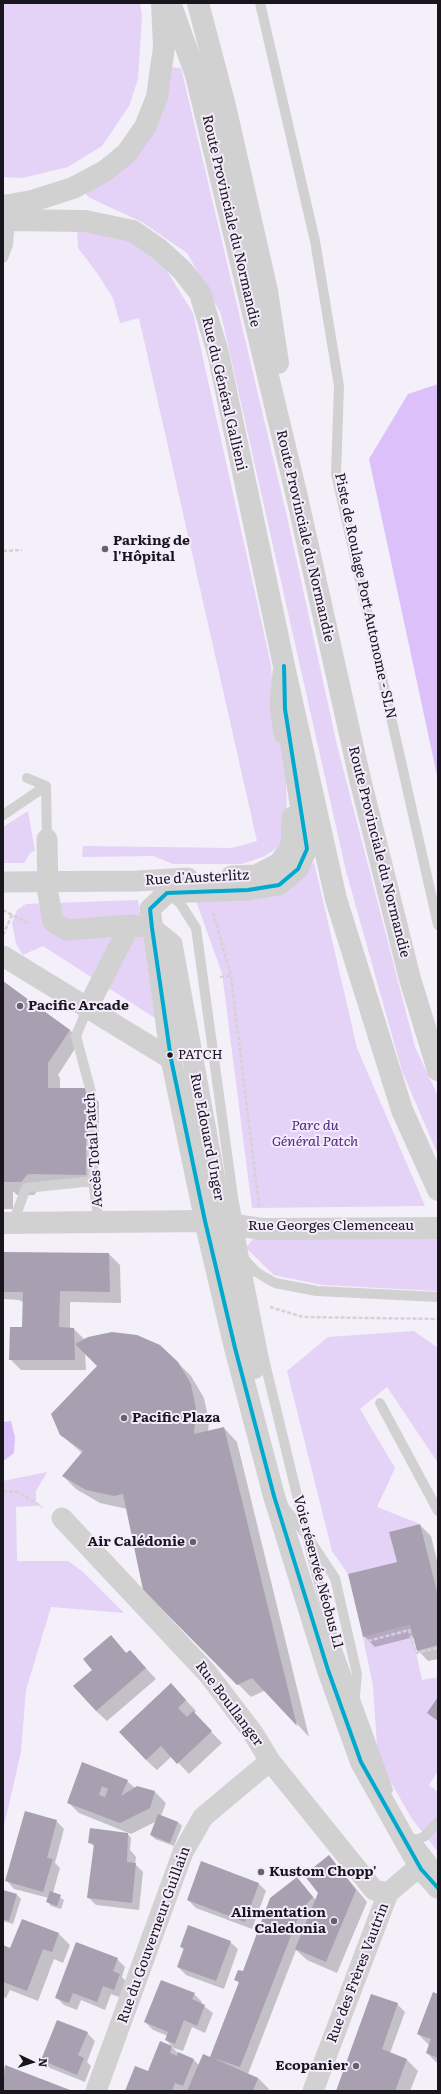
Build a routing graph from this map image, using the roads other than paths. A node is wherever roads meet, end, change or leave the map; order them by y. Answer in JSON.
{"nodes":[{"id":1,"x":162,"y":3,"type":"edge"},
{"id":2,"x":170,"y":3,"type":"edge"},
{"id":3,"x":198,"y":3,"type":"edge"},
{"id":4,"x":260,"y":3,"type":"edge"},
{"id":5,"x":5,"y":216,"type":"edge"},
{"id":6,"x":3,"y":258,"type":"edge"},
{"id":7,"x":296,"y":497,"type":"junction"},
{"id":8,"x":284,"y":666,"type":"junction"},
{"id":9,"x":27,"y":778,"type":"dead end"},
{"id":10,"x":46,"y":786,"type":"junction"},
{"id":11,"x":3,"y":815,"type":"edge"},
{"id":12,"x":47,"y":839,"type":"joint"},
{"id":13,"x":137,"y":881,"type":"junction"},
{"id":14,"x":3,"y":882,"type":"edge"},
{"id":15,"x":48,"y":882,"type":"junction"},
{"id":16,"x":167,"y":893,"type":"junction"},
{"id":17,"x":130,"y":925,"type":"junction"},
{"id":18,"x":438,"y":925,"type":"edge"},
{"id":19,"x":152,"y":928,"type":"junction"},
{"id":20,"x":3,"y":956,"type":"edge"},
{"id":21,"x":87,"y":1009,"type":"junction"},
{"id":22,"x":171,"y":1058,"type":"junction"},
{"id":23,"x":438,"y":1070,"type":"edge"},
{"id":24,"x":93,"y":1181,"type":"junction"},
{"id":25,"x":438,"y":1190,"type":"edge"},
{"id":26,"x":438,"y":1215,"type":"edge"},
{"id":27,"x":8,"y":1223,"type":"edge"},
{"id":28,"x":99,"y":1223,"type":"junction"},
{"id":29,"x":226,"y":1223,"type":"junction"},
{"id":30,"x":438,"y":1228,"type":"edge"},
{"id":31,"x":244,"y":1258,"type":"junction"},
{"id":32,"x":438,"y":1297,"type":"edge"},
{"id":33,"x":380,"y":1403,"type":"dead end"},
{"id":34,"x":274,"y":1496,"type":"junction"},
{"id":35,"x":438,"y":1511,"type":"edge"},
{"id":36,"x":62,"y":1518,"type":"road end"},
{"id":37,"x":307,"y":1536,"type":"junction"},
{"id":38,"x":355,"y":1700,"type":"junction"},
{"id":39,"x":351,"y":1736,"type":"junction"},
{"id":40,"x":270,"y":1761,"type":"junction"},
{"id":41,"x":438,"y":1822,"type":"edge"},
{"id":42,"x":412,"y":1843,"type":"junction"},
{"id":43,"x":429,"y":1868,"type":"edge"},
{"id":44,"x":438,"y":1888,"type":"edge"},
{"id":45,"x":388,"y":1893,"type":"junction"},
{"id":46,"x":96,"y":2091,"type":"edge"},
{"id":47,"x":313,"y":2091,"type":"edge"}],
"edges":[{"from":1,"to":5,"type":"main road"},
{"from":2,"to":7,"type":"main road","name":"Route Provinciale du Normandie"},
{"from":3,"to":7,"type":"main road"},
{"from":4,"to":18,"type":"lane","name":"Piste de Roulage Port Autonome - SLN"},
{"from":5,"to":6,"type":"lane"},
{"from":5,"to":8,"type":"main road","name":"Rue du Général Gallieni"},
{"from":7,"to":23,"type":"main road","name":"Route Provinciale du Normandie"},
{"from":8,"to":13,"type":"street","name":"Rue d'Austerlitz"},
{"from":8,"to":16,"type":"street","name":"Rue d'Austerlitz"},
{"from":8,"to":25,"type":"main road"},
{"from":9,"to":10,"type":"lane"},
{"from":10,"to":11,"type":"lane"},
{"from":10,"to":12,"type":"lane"},
{"from":12,"to":15,"type":"street"},
{"from":13,"to":15,"type":"street","name":"Rue d'Austerlitz"},
{"from":13,"to":16,"type":"lane","name":"Voie réservée Néobus L1"},
{"from":14,"to":15,"type":"street","name":"Rue d'Austerlitz"},
{"from":15,"to":17,"type":"street"},
{"from":16,"to":19,"type":"street","name":"Rue d'Austerlitz"},
{"from":16,"to":29,"type":"lane","name":"Voie réservée Néobus L1"},
{"from":17,"to":19,"type":"street"},
{"from":17,"to":21,"type":"street"},
{"from":19,"to":22,"type":"street","name":"Rue Edouard Unger"},
{"from":19,"to":29,"type":"street","name":"Rue Edouard Unger"},
{"from":20,"to":21,"type":"street"},
{"from":21,"to":22,"type":"street"},
{"from":21,"to":24,"type":"lane","name":"Accès Total Patch"},
{"from":22,"to":29,"type":"street","name":"Rue Edouard Unger"},
{"from":24,"to":27,"type":"lane"},
{"from":24,"to":28,"type":"lane","name":"Accès Total Patch"},
{"from":26,"to":29,"type":"main road","name":"Rue Georges Clemenceau"},
{"from":27,"to":28,"type":"main road","name":"Rue Georges Clemenceau"},
{"from":28,"to":29,"type":"main road","name":"Rue Georges Clemenceau"},
{"from":29,"to":30,"type":"main road","name":"Rue Georges Clemenceau"},
{"from":29,"to":31,"type":"lane","name":"Voie réservée Néobus L1"},
{"from":29,"to":34,"type":"main road","name":"Rue Edouard Unger"},
{"from":31,"to":32,"type":"lane"},
{"from":31,"to":37,"type":"lane","name":"Voie réservée Néobus L1"},
{"from":33,"to":35,"type":"lane"},
{"from":34,"to":37,"type":"lane"},
{"from":34,"to":39,"type":"main road","name":"Rue Edouard Unger"},
{"from":36,"to":40,"type":"street","name":"Rue Boullanger"},
{"from":37,"to":38,"type":"lane","name":"Voie réservée Néobus L1"},
{"from":37,"to":38,"type":"lane"},
{"from":38,"to":39,"type":"lane"},
{"from":38,"to":42,"type":"lane","name":"Voie réservée Néobus L1"},
{"from":39,"to":42,"type":"main road","name":"Rue Edouard Unger"},
{"from":40,"to":45,"type":"street","name":"Rue Boullanger"},
{"from":40,"to":46,"type":"street","name":"Rue du Gouverneur Guillain"},
{"from":41,"to":42,"type":"lane"},
{"from":42,"to":43,"type":"main road","name":"Rue Edouard Unger"},
{"from":43,"to":44,"type":"main road","name":"Rue Edouard Unger"},
{"from":43,"to":45,"type":"street","name":"Rue des Frères Vautrin"},
{"from":45,"to":47,"type":"street","name":"Rue des Frères Vautrin"}]}
